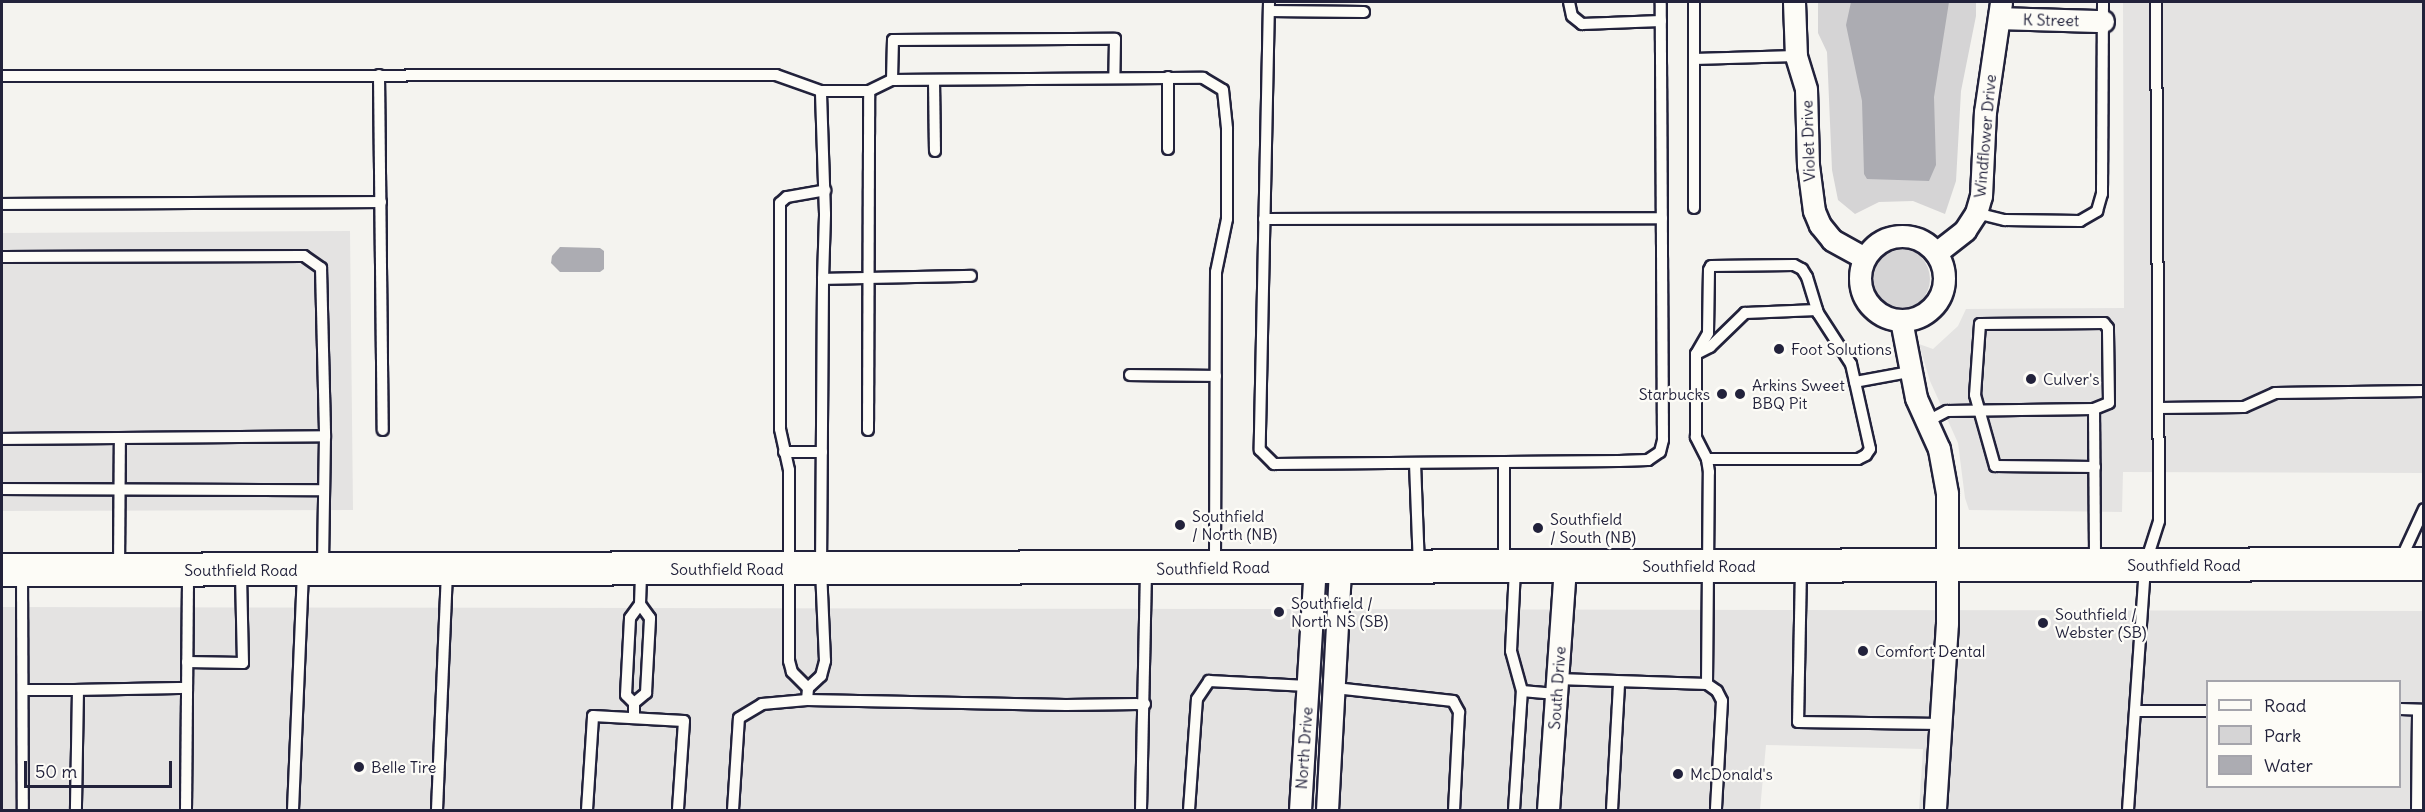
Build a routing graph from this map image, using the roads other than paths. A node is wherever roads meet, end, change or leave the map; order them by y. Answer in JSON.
{"nodes":[{"id":1,"x":1569,"y":2,"type":"edge"},
{"id":2,"x":1661,"y":2,"type":"edge"},
{"id":3,"x":1694,"y":2,"type":"edge"},
{"id":4,"x":1794,"y":2,"type":"edge"},
{"id":5,"x":2156,"y":2,"type":"edge"},
{"id":6,"x":1269,"y":6,"type":"edge"},
{"id":7,"x":2000,"y":10,"type":"edge"},
{"id":8,"x":2103,"y":11,"type":"edge"},
{"id":9,"x":1364,"y":12,"type":"dead end"},
{"id":10,"x":1661,"y":21,"type":"junction"},
{"id":11,"x":1796,"y":56,"type":"junction"},
{"id":12,"x":1694,"y":59,"type":"junction"},
{"id":13,"x":379,"y":75,"type":"junction"},
{"id":14,"x":2,"y":76,"type":"edge"},
{"id":15,"x":1168,"y":77,"type":"junction"},
{"id":16,"x":1114,"y":78,"type":"junction"},
{"id":17,"x":892,"y":80,"type":"junction"},
{"id":18,"x":934,"y":81,"type":"junction"},
{"id":19,"x":821,"y":91,"type":"junction"},
{"id":20,"x":869,"y":91,"type":"junction"},
{"id":21,"x":1168,"y":149,"type":"dead end"},
{"id":22,"x":934,"y":151,"type":"dead end"},
{"id":23,"x":825,"y":190,"type":"junction"},
{"id":24,"x":381,"y":202,"type":"junction"},
{"id":25,"x":2,"y":204,"type":"edge"},
{"id":26,"x":1694,"y":208,"type":"dead end"},
{"id":27,"x":1976,"y":213,"type":"junction"},
{"id":28,"x":1662,"y":218,"type":"junction"},
{"id":29,"x":1264,"y":219,"type":"junction"},
{"id":30,"x":1936,"y":253,"type":"junction"},
{"id":31,"x":2,"y":257,"type":"edge"},
{"id":32,"x":1864,"y":258,"type":"junction"},
{"id":33,"x":971,"y":276,"type":"dead end"},
{"id":34,"x":868,"y":277,"type":"junction"},
{"id":35,"x":823,"y":279,"type":"junction"},
{"id":36,"x":1817,"y":310,"type":"junction"},
{"id":37,"x":1901,"y":320,"type":"junction"},
{"id":38,"x":1696,"y":354,"type":"junction"},
{"id":39,"x":1909,"y":372,"type":"junction"},
{"id":40,"x":1130,"y":375,"type":"dead end"},
{"id":41,"x":1216,"y":376,"type":"junction"},
{"id":42,"x":1855,"y":381,"type":"junction"},
{"id":43,"x":2424,"y":392,"type":"edge"},
{"id":44,"x":2159,"y":408,"type":"junction"},
{"id":45,"x":2094,"y":409,"type":"junction"},
{"id":46,"x":1977,"y":410,"type":"junction"},
{"id":47,"x":1926,"y":422,"type":"junction"},
{"id":48,"x":868,"y":429,"type":"dead end"},
{"id":49,"x":383,"y":430,"type":"dead end"},
{"id":50,"x":325,"y":436,"type":"junction"},
{"id":51,"x":120,"y":438,"type":"junction"},
{"id":52,"x":2,"y":439,"type":"edge"},
{"id":53,"x":784,"y":452,"type":"junction"},
{"id":54,"x":822,"y":452,"type":"junction"},
{"id":55,"x":1707,"y":459,"type":"junction"},
{"id":56,"x":1504,"y":463,"type":"junction"},
{"id":57,"x":1415,"y":464,"type":"junction"},
{"id":58,"x":2095,"y":467,"type":"junction"},
{"id":59,"x":2,"y":489,"type":"edge"},
{"id":60,"x":118,"y":490,"type":"junction"},
{"id":61,"x":323,"y":490,"type":"junction"},
{"id":62,"x":2424,"y":509,"type":"edge"},
{"id":63,"x":1946,"y":564,"type":"junction"},
{"id":64,"x":2411,"y":564,"type":"edge"},
{"id":65,"x":2095,"y":565,"type":"junction"},
{"id":66,"x":2145,"y":565,"type":"junction"},
{"id":67,"x":1510,"y":566,"type":"junction"},
{"id":68,"x":1565,"y":566,"type":"junction"},
{"id":69,"x":1328,"y":567,"type":"junction"},
{"id":70,"x":1419,"y":567,"type":"junction"},
{"id":71,"x":1707,"y":567,"type":"junction"},
{"id":72,"x":1801,"y":567,"type":"junction"},
{"id":73,"x":1215,"y":568,"type":"junction"},
{"id":74,"x":641,"y":569,"type":"junction"},
{"id":75,"x":789,"y":569,"type":"junction"},
{"id":76,"x":821,"y":569,"type":"junction"},
{"id":77,"x":1146,"y":569,"type":"junction"},
{"id":78,"x":12,"y":570,"type":"edge"},
{"id":79,"x":118,"y":570,"type":"junction"},
{"id":80,"x":188,"y":570,"type":"junction"},
{"id":81,"x":241,"y":570,"type":"junction"},
{"id":82,"x":313,"y":570,"type":"junction"},
{"id":83,"x":447,"y":570,"type":"junction"},
{"id":84,"x":640,"y":604,"type":"junction"},
{"id":85,"x":187,"y":662,"type":"junction"},
{"id":86,"x":1619,"y":683,"type":"junction"},
{"id":87,"x":1707,"y":684,"type":"junction"},
{"id":88,"x":1308,"y":686,"type":"junction"},
{"id":89,"x":1557,"y":686,"type":"junction"},
{"id":90,"x":187,"y":688,"type":"junction"},
{"id":91,"x":808,"y":688,"type":"junction"},
{"id":92,"x":1335,"y":688,"type":"junction"},
{"id":93,"x":23,"y":690,"type":"junction"},
{"id":94,"x":78,"y":690,"type":"junction"},
{"id":95,"x":1522,"y":692,"type":"junction"},
{"id":96,"x":807,"y":700,"type":"junction"},
{"id":97,"x":634,"y":703,"type":"junction"},
{"id":98,"x":1145,"y":704,"type":"junction"},
{"id":99,"x":2401,"y":710,"type":"edge"},
{"id":100,"x":2421,"y":710,"type":"edge"},
{"id":101,"x":2135,"y":711,"type":"junction"},
{"id":102,"x":2206,"y":711,"type":"edge"},
{"id":103,"x":634,"y":718,"type":"junction"},
{"id":104,"x":1941,"y":724,"type":"junction"},
{"id":105,"x":23,"y":810,"type":"edge"},
{"id":106,"x":76,"y":810,"type":"edge"},
{"id":107,"x":186,"y":810,"type":"edge"},
{"id":108,"x":293,"y":810,"type":"edge"},
{"id":109,"x":437,"y":810,"type":"edge"},
{"id":110,"x":587,"y":810,"type":"edge"},
{"id":111,"x":678,"y":810,"type":"edge"},
{"id":112,"x":733,"y":810,"type":"edge"},
{"id":113,"x":1141,"y":810,"type":"edge"},
{"id":114,"x":1189,"y":810,"type":"edge"},
{"id":115,"x":1300,"y":810,"type":"edge"},
{"id":116,"x":1327,"y":810,"type":"edge"},
{"id":117,"x":1454,"y":810,"type":"edge"},
{"id":118,"x":1514,"y":810,"type":"edge"},
{"id":119,"x":1548,"y":810,"type":"edge"},
{"id":120,"x":1612,"y":810,"type":"edge"},
{"id":121,"x":1716,"y":810,"type":"edge"},
{"id":122,"x":1935,"y":810,"type":"edge"},
{"id":123,"x":2128,"y":810,"type":"edge"},
{"id":124,"x":2417,"y":810,"type":"edge"}],
"edges":[{"from":1,"to":10,"type":"lane"},
{"from":2,"to":10,"type":"lane"},
{"from":3,"to":12,"type":"lane"},
{"from":4,"to":11,"type":"street","name":"Violet Drive"},
{"from":5,"to":44,"type":"lane"},
{"from":6,"to":9,"type":"lane"},
{"from":6,"to":29,"type":"lane"},
{"from":7,"to":8,"type":"street","name":"K Street"},
{"from":7,"to":27,"type":"street","name":"Windflower Drive"},
{"from":8,"to":27,"type":"lane"},
{"from":10,"to":28,"type":"lane"},
{"from":11,"to":12,"type":"lane"},
{"from":11,"to":32,"type":"street","name":"Violet Drive"},
{"from":12,"to":26,"type":"lane"},
{"from":13,"to":14,"type":"lane"},
{"from":13,"to":19,"type":"lane"},
{"from":13,"to":24,"type":"lane"},
{"from":15,"to":16,"type":"lane"},
{"from":15,"to":21,"type":"lane"},
{"from":15,"to":41,"type":"lane"},
{"from":16,"to":17,"type":"lane"},
{"from":16,"to":18,"type":"lane"},
{"from":17,"to":18,"type":"lane"},
{"from":17,"to":20,"type":"lane"},
{"from":18,"to":22,"type":"lane"},
{"from":19,"to":20,"type":"lane"},
{"from":19,"to":23,"type":"lane"},
{"from":20,"to":34,"type":"lane"},
{"from":23,"to":35,"type":"lane"},
{"from":23,"to":53,"type":"lane"},
{"from":24,"to":25,"type":"lane"},
{"from":24,"to":49,"type":"lane"},
{"from":27,"to":30,"type":"street","name":"Windflower Drive"},
{"from":28,"to":29,"type":"lane"},
{"from":28,"to":56,"type":"lane"},
{"from":29,"to":57,"type":"lane"},
{"from":30,"to":32,"type":"street"},
{"from":30,"to":37,"type":"street"},
{"from":31,"to":50,"type":"lane"},
{"from":32,"to":37,"type":"street"},
{"from":33,"to":34,"type":"lane"},
{"from":34,"to":35,"type":"lane"},
{"from":34,"to":48,"type":"lane"},
{"from":35,"to":54,"type":"lane"},
{"from":36,"to":38,"type":"lane"},
{"from":36,"to":38,"type":"lane"},
{"from":36,"to":42,"type":"lane"},
{"from":37,"to":39,"type":"street"},
{"from":38,"to":55,"type":"lane"},
{"from":39,"to":42,"type":"lane"},
{"from":39,"to":47,"type":"street"},
{"from":40,"to":41,"type":"lane"},
{"from":41,"to":73,"type":"lane"},
{"from":42,"to":55,"type":"lane"},
{"from":43,"to":44,"type":"lane"},
{"from":44,"to":66,"type":"lane"},
{"from":45,"to":46,"type":"lane"},
{"from":45,"to":46,"type":"lane"},
{"from":45,"to":58,"type":"lane"},
{"from":46,"to":47,"type":"lane"},
{"from":46,"to":58,"type":"lane"},
{"from":47,"to":63,"type":"street"},
{"from":50,"to":51,"type":"lane"},
{"from":50,"to":61,"type":"lane"},
{"from":51,"to":52,"type":"lane"},
{"from":51,"to":60,"type":"lane"},
{"from":53,"to":54,"type":"lane"},
{"from":53,"to":75,"type":"lane"},
{"from":54,"to":76,"type":"lane"},
{"from":55,"to":71,"type":"lane"},
{"from":56,"to":57,"type":"lane"},
{"from":56,"to":67,"type":"lane"},
{"from":57,"to":70,"type":"lane"},
{"from":58,"to":65,"type":"lane"},
{"from":59,"to":60,"type":"lane"},
{"from":60,"to":61,"type":"lane"},
{"from":60,"to":79,"type":"lane"},
{"from":61,"to":82,"type":"lane"},
{"from":62,"to":64,"type":"lane"},
{"from":63,"to":65,"type":"main road","name":"Southfield Road"},
{"from":63,"to":72,"type":"main road","name":"Southfield Road"},
{"from":63,"to":104,"type":"street"},
{"from":64,"to":66,"type":"main road","name":"Southfield Road"},
{"from":65,"to":66,"type":"main road","name":"Southfield Road"},
{"from":66,"to":101,"type":"lane"},
{"from":67,"to":68,"type":"main road","name":"Southfield Road"},
{"from":67,"to":70,"type":"main road","name":"Southfield Road"},
{"from":67,"to":95,"type":"lane"},
{"from":68,"to":71,"type":"main road","name":"Southfield Road"},
{"from":68,"to":89,"type":"street","name":"South Drive"},
{"from":69,"to":70,"type":"main road","name":"Southfield Road"},
{"from":69,"to":73,"type":"main road","name":"Southfield Road"},
{"from":69,"to":88,"type":"street","name":"North Drive"},
{"from":69,"to":92,"type":"street","name":"North Drive"},
{"from":71,"to":72,"type":"main road","name":"Southfield Road"},
{"from":71,"to":87,"type":"lane"},
{"from":72,"to":104,"type":"lane"},
{"from":73,"to":77,"type":"main road","name":"Southfield Road"},
{"from":74,"to":75,"type":"main road","name":"Southfield Road"},
{"from":74,"to":83,"type":"main road","name":"Southfield Road"},
{"from":74,"to":84,"type":"lane"},
{"from":75,"to":76,"type":"main road","name":"Southfield Road"},
{"from":75,"to":91,"type":"lane"},
{"from":76,"to":77,"type":"main road","name":"Southfield Road"},
{"from":76,"to":91,"type":"lane"},
{"from":77,"to":98,"type":"lane"},
{"from":78,"to":79,"type":"main road","name":"Southfield Road"},
{"from":78,"to":93,"type":"lane"},
{"from":79,"to":80,"type":"main road","name":"Southfield Road"},
{"from":80,"to":81,"type":"main road","name":"Southfield Road"},
{"from":80,"to":85,"type":"lane"},
{"from":81,"to":82,"type":"main road","name":"Southfield Road"},
{"from":81,"to":85,"type":"lane"},
{"from":82,"to":83,"type":"main road","name":"Southfield Road"},
{"from":82,"to":108,"type":"lane"},
{"from":83,"to":109,"type":"lane"},
{"from":84,"to":97,"type":"lane"},
{"from":84,"to":97,"type":"lane"},
{"from":85,"to":90,"type":"lane"},
{"from":86,"to":87,"type":"lane"},
{"from":86,"to":89,"type":"lane"},
{"from":86,"to":120,"type":"lane"},
{"from":87,"to":121,"type":"lane"},
{"from":88,"to":92,"type":"street","name":"North Drive"},
{"from":88,"to":114,"type":"lane"},
{"from":88,"to":115,"type":"street","name":"North Drive"},
{"from":89,"to":95,"type":"lane"},
{"from":89,"to":119,"type":"street","name":"South Drive"},
{"from":90,"to":94,"type":"lane"},
{"from":90,"to":107,"type":"lane"},
{"from":91,"to":96,"type":"lane"},
{"from":92,"to":116,"type":"street","name":"North Drive"},
{"from":92,"to":117,"type":"lane"},
{"from":93,"to":94,"type":"lane"},
{"from":93,"to":105,"type":"lane"},
{"from":94,"to":106,"type":"lane"},
{"from":95,"to":118,"type":"lane"},
{"from":96,"to":98,"type":"lane"},
{"from":96,"to":112,"type":"lane"},
{"from":97,"to":103,"type":"lane"},
{"from":98,"to":113,"type":"lane"},
{"from":99,"to":100,"type":"lane"},
{"from":100,"to":124,"type":"lane"},
{"from":101,"to":102,"type":"lane"},
{"from":101,"to":123,"type":"lane"},
{"from":103,"to":110,"type":"lane"},
{"from":103,"to":111,"type":"lane"},
{"from":104,"to":122,"type":"street"}]}
